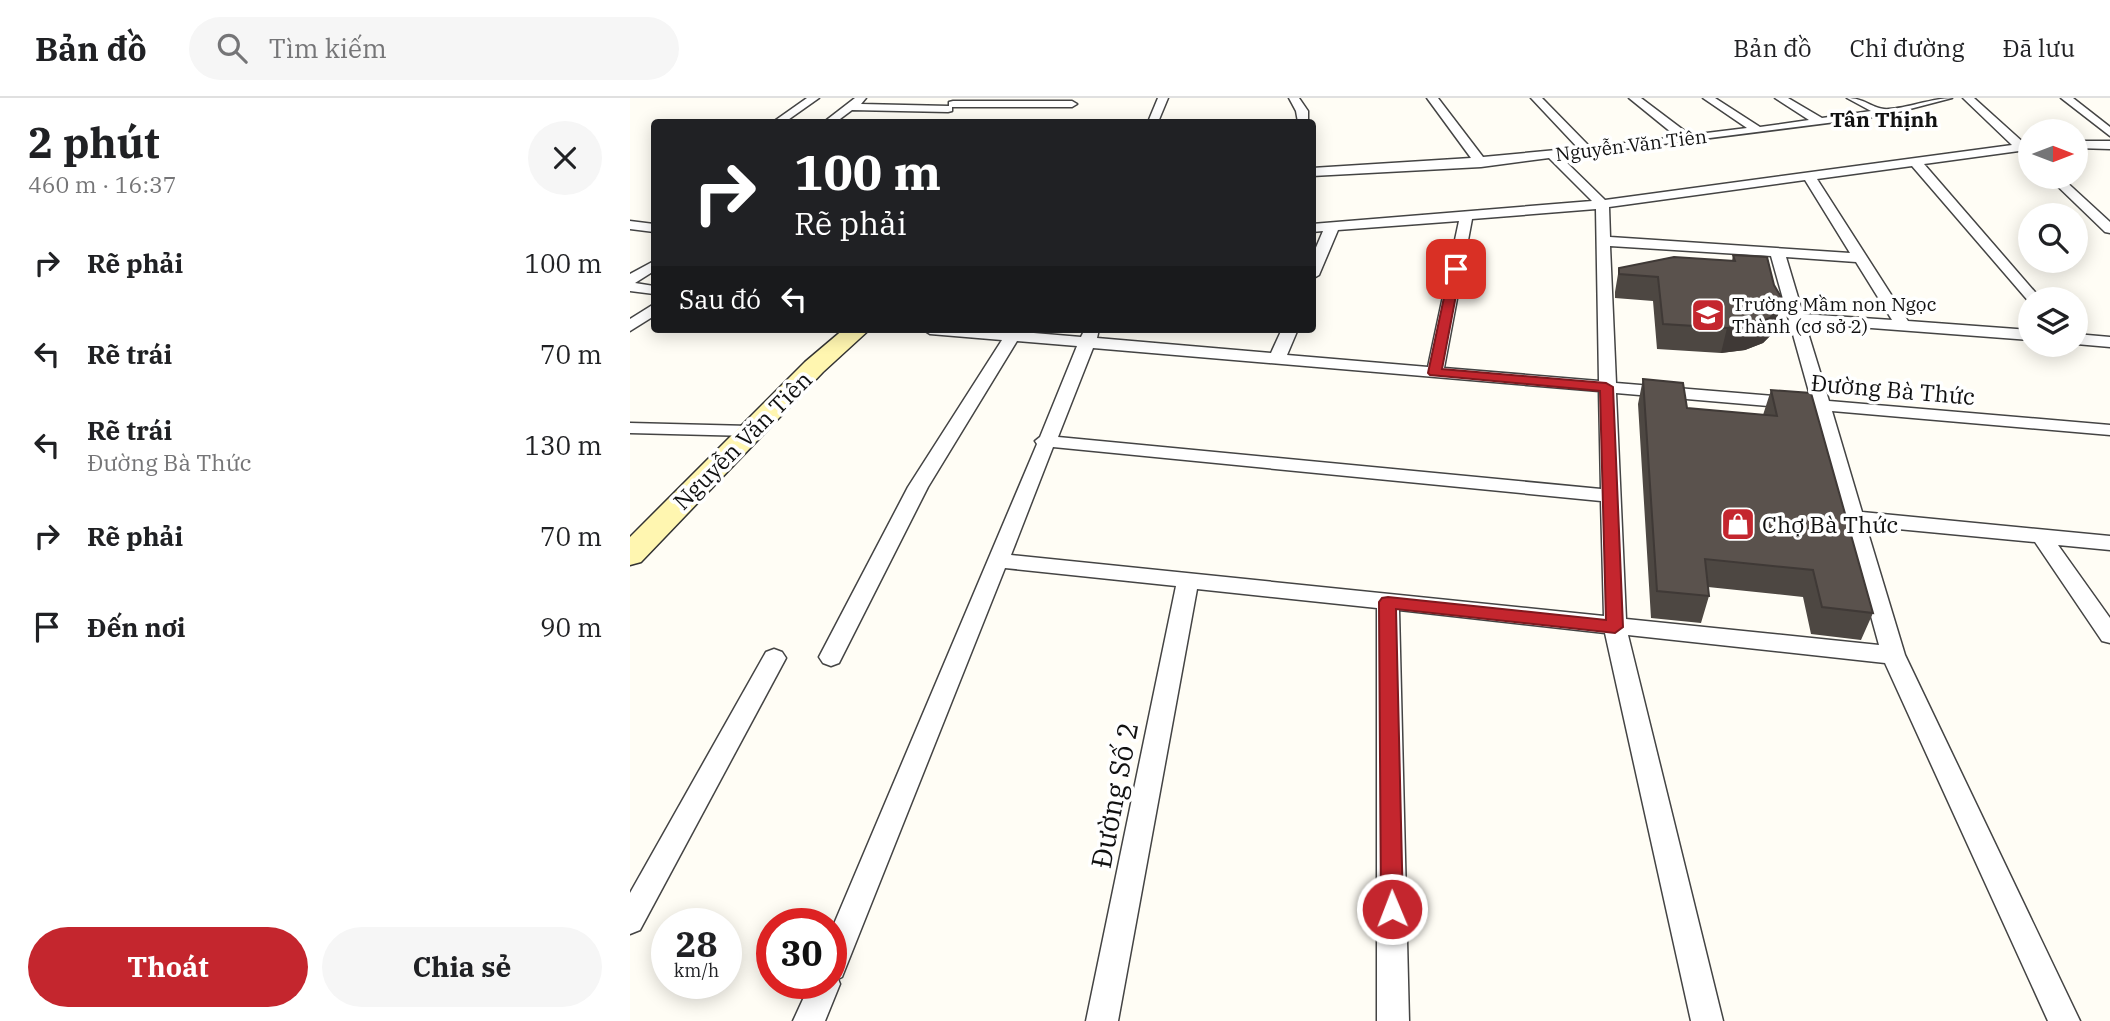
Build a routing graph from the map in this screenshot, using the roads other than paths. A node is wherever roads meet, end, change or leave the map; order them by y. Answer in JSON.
{"nodes":[{"id":1,"x":814,"y":98,"type":"edge"},
{"id":2,"x":862,"y":98,"type":"edge"},
{"id":3,"x":1163,"y":98,"type":"edge"},
{"id":4,"x":1294,"y":98,"type":"edge"},
{"id":5,"x":1433,"y":98,"type":"edge"},
{"id":6,"x":1536,"y":98,"type":"edge"},
{"id":7,"x":1634,"y":98,"type":"edge"},
{"id":8,"x":1707,"y":98,"type":"edge"},
{"id":9,"x":1780,"y":98,"type":"edge"},
{"id":10,"x":1852,"y":98,"type":"edge"},
{"id":11,"x":1947,"y":98,"type":"edge"},
{"id":12,"x":1968,"y":98,"type":"edge"},
{"id":13,"x":2066,"y":98,"type":"edge"},
{"id":14,"x":953,"y":104,"type":"edge"},
{"id":15,"x":1071,"y":105,"type":"edge"},
{"id":16,"x":849,"y":107,"type":"junction"},
{"id":17,"x":1883,"y":113,"type":"junction"},
{"id":18,"x":782,"y":119,"type":"edge"},
{"id":19,"x":833,"y":119,"type":"edge"},
{"id":20,"x":940,"y":119,"type":"edge"},
{"id":21,"x":1154,"y":119,"type":"edge"},
{"id":22,"x":1303,"y":119,"type":"edge"},
{"id":23,"x":1819,"y":121,"type":"junction"},
{"id":24,"x":1756,"y":130,"type":"junction"},
{"id":25,"x":2110,"y":133,"type":"edge"},
{"id":26,"x":1686,"y":138,"type":"junction"},
{"id":27,"x":2018,"y":141,"type":"edge"},
{"id":28,"x":2088,"y":145,"type":"edge"},
{"id":29,"x":2110,"y":145,"type":"edge"},
{"id":30,"x":2018,"y":150,"type":"edge"},
{"id":31,"x":1587,"y":151,"type":"junction"},
{"id":32,"x":1552,"y":155,"type":"junction"},
{"id":33,"x":1915,"y":161,"type":"junction"},
{"id":34,"x":1481,"y":163,"type":"junction"},
{"id":35,"x":1316,"y":172,"type":"edge"},
{"id":36,"x":1809,"y":176,"type":"junction"},
{"id":37,"x":2067,"y":189,"type":"edge"},
{"id":38,"x":1602,"y":204,"type":"junction"},
{"id":39,"x":1466,"y":217,"type":"junction"},
{"id":40,"x":630,"y":219,"type":"edge"},
{"id":41,"x":651,"y":220,"type":"edge"},
{"id":42,"x":630,"y":225,"type":"edge"},
{"id":43,"x":1332,"y":227,"type":"junction"},
{"id":44,"x":651,"y":228,"type":"edge"},
{"id":45,"x":1316,"y":228,"type":"edge"},
{"id":46,"x":2110,"y":229,"type":"edge"},
{"id":47,"x":1603,"y":241,"type":"junction"},
{"id":48,"x":1777,"y":252,"type":"junction"},
{"id":49,"x":1861,"y":258,"type":"junction"},
{"id":50,"x":1316,"y":265,"type":"edge"},
{"id":51,"x":651,"y":267,"type":"edge"},
{"id":52,"x":630,"y":280,"type":"edge"},
{"id":53,"x":630,"y":287,"type":"edge"},
{"id":54,"x":2023,"y":287,"type":"edge"},
{"id":55,"x":651,"y":290,"type":"edge"},
{"id":56,"x":651,"y":311,"type":"edge"},
{"id":57,"x":1795,"y":318,"type":"junction"},
{"id":58,"x":630,"y":326,"type":"edge"},
{"id":59,"x":1903,"y":326,"type":"junction"},
{"id":60,"x":853,"y":333,"type":"edge"},
{"id":61,"x":971,"y":333,"type":"edge"},
{"id":62,"x":1288,"y":333,"type":"edge"},
{"id":63,"x":2018,"y":334,"type":"edge"},
{"id":64,"x":1089,"y":336,"type":"edge"},
{"id":65,"x":1012,"y":337,"type":"junction"},
{"id":66,"x":2088,"y":340,"type":"edge"},
{"id":67,"x":2110,"y":341,"type":"edge"},
{"id":68,"x":1277,"y":359,"type":"junction"},
{"id":69,"x":1435,"y":373,"type":"junction"},
{"id":70,"x":1606,"y":387,"type":"junction"},
{"id":71,"x":1820,"y":405,"type":"junction"},
{"id":72,"x":630,"y":428,"type":"edge"},
{"id":73,"x":2110,"y":430,"type":"edge"},
{"id":74,"x":750,"y":431,"type":"junction"},
{"id":75,"x":1044,"y":441,"type":"junction"},
{"id":76,"x":1609,"y":496,"type":"junction"},
{"id":77,"x":1853,"y":518,"type":"junction"},
{"id":78,"x":2042,"y":537,"type":"junction"},
{"id":79,"x":2110,"y":543,"type":"edge"},
{"id":80,"x":630,"y":555,"type":"edge"},
{"id":81,"x":996,"y":560,"type":"junction"},
{"id":82,"x":1188,"y":581,"type":"junction"},
{"id":83,"x":1388,"y":602,"type":"junction"},
{"id":84,"x":1615,"y":627,"type":"junction"},
{"id":85,"x":2110,"y":635,"type":"edge"},
{"id":86,"x":1893,"y":655,"type":"junction"},
{"id":87,"x":831,"y":657,"type":"dead end"},
{"id":88,"x":774,"y":658,"type":"dead end"},
{"id":89,"x":630,"y":921,"type":"edge"},
{"id":90,"x":847,"y":928,"type":"edge"},
{"id":91,"x":819,"y":999,"type":"edge"},
{"id":92,"x":809,"y":1021,"type":"edge"},
{"id":93,"x":1102,"y":1021,"type":"edge"},
{"id":94,"x":1393,"y":1021,"type":"edge"},
{"id":95,"x":1707,"y":1021,"type":"edge"},
{"id":96,"x":2064,"y":1021,"type":"edge"}],
"edges":[{"from":1,"to":18,"type":"street"},
{"from":2,"to":16,"type":"street"},
{"from":3,"to":21,"type":"street"},
{"from":4,"to":22,"type":"street"},
{"from":5,"to":34,"type":"street"},
{"from":6,"to":31,"type":"street"},
{"from":7,"to":26,"type":"street"},
{"from":8,"to":24,"type":"street"},
{"from":9,"to":23,"type":"street"},
{"from":10,"to":17,"type":"street"},
{"from":11,"to":17,"type":"street","name":"Nguyễn Văn Tiên"},
{"from":12,"to":27,"type":"street"},
{"from":13,"to":25,"type":"street"},
{"from":14,"to":15,"type":"street"},
{"from":14,"to":16,"type":"street"},
{"from":14,"to":20,"type":"street"},
{"from":16,"to":19,"type":"street"},
{"from":17,"to":23,"type":"street","name":"Nguyễn Văn Tiên"},
{"from":23,"to":24,"type":"street","name":"Nguyễn Văn Tiên"},
{"from":24,"to":26,"type":"street","name":"Nguyễn Văn Tiên"},
{"from":26,"to":31,"type":"street","name":"Nguyễn Văn Tiên"},
{"from":28,"to":29,"type":"street"},
{"from":30,"to":33,"type":"street"},
{"from":31,"to":32,"type":"street","name":"Nguyễn Văn Tiên"},
{"from":32,"to":34,"type":"street","name":"Nguyễn Văn Tiên"},
{"from":32,"to":38,"type":"street"},
{"from":33,"to":36,"type":"street"},
{"from":33,"to":54,"type":"street"},
{"from":34,"to":35,"type":"street","name":"Nguyễn Văn Tiên"},
{"from":36,"to":38,"type":"street"},
{"from":36,"to":49,"type":"street"},
{"from":37,"to":46,"type":"street"},
{"from":38,"to":39,"type":"street"},
{"from":38,"to":47,"type":"street"},
{"from":39,"to":43,"type":"street"},
{"from":39,"to":69,"type":"street"},
{"from":40,"to":41,"type":"street"},
{"from":42,"to":44,"type":"street"},
{"from":43,"to":45,"type":"street"},
{"from":43,"to":50,"type":"street"},
{"from":47,"to":48,"type":"street"},
{"from":47,"to":70,"type":"street"},
{"from":48,"to":49,"type":"street"},
{"from":48,"to":57,"type":"street"},
{"from":49,"to":59,"type":"street"},
{"from":51,"to":52,"type":"street"},
{"from":53,"to":55,"type":"street"},
{"from":56,"to":58,"type":"street"},
{"from":57,"to":59,"type":"street"},
{"from":57,"to":71,"type":"street"},
{"from":59,"to":63,"type":"street"},
{"from":60,"to":74,"type":"street","name":"Nguyễn Văn Tiên"},
{"from":61,"to":65,"type":"street","name":"Đường Bà Thức"},
{"from":62,"to":68,"type":"street"},
{"from":64,"to":65,"type":"street","name":"Đường Bà Thức"},
{"from":64,"to":68,"type":"street","name":"Đường Bà Thức"},
{"from":64,"to":75,"type":"street"},
{"from":65,"to":87,"type":"street"},
{"from":66,"to":67,"type":"street"},
{"from":68,"to":69,"type":"street","name":"Đường Bà Thức"},
{"from":69,"to":70,"type":"street","name":"Đường Bà Thức"},
{"from":70,"to":71,"type":"street","name":"Đường Bà Thức"},
{"from":70,"to":76,"type":"street"},
{"from":71,"to":73,"type":"street","name":"Đường Bà Thức"},
{"from":71,"to":77,"type":"street"},
{"from":72,"to":74,"type":"street"},
{"from":74,"to":80,"type":"street","name":"Nguyễn Văn Tiên"},
{"from":75,"to":76,"type":"street"},
{"from":75,"to":81,"type":"street"},
{"from":76,"to":84,"type":"street"},
{"from":77,"to":78,"type":"street"},
{"from":77,"to":86,"type":"street"},
{"from":78,"to":79,"type":"street"},
{"from":78,"to":85,"type":"street"},
{"from":81,"to":82,"type":"street"},
{"from":81,"to":90,"type":"street"},
{"from":82,"to":83,"type":"street"},
{"from":82,"to":93,"type":"street","name":"Đường Số 2"},
{"from":83,"to":84,"type":"street"},
{"from":83,"to":94,"type":"street"},
{"from":84,"to":86,"type":"street"},
{"from":84,"to":95,"type":"street"},
{"from":86,"to":96,"type":"street"},
{"from":88,"to":89,"type":"street"},
{"from":91,"to":92,"type":"street"}]}
